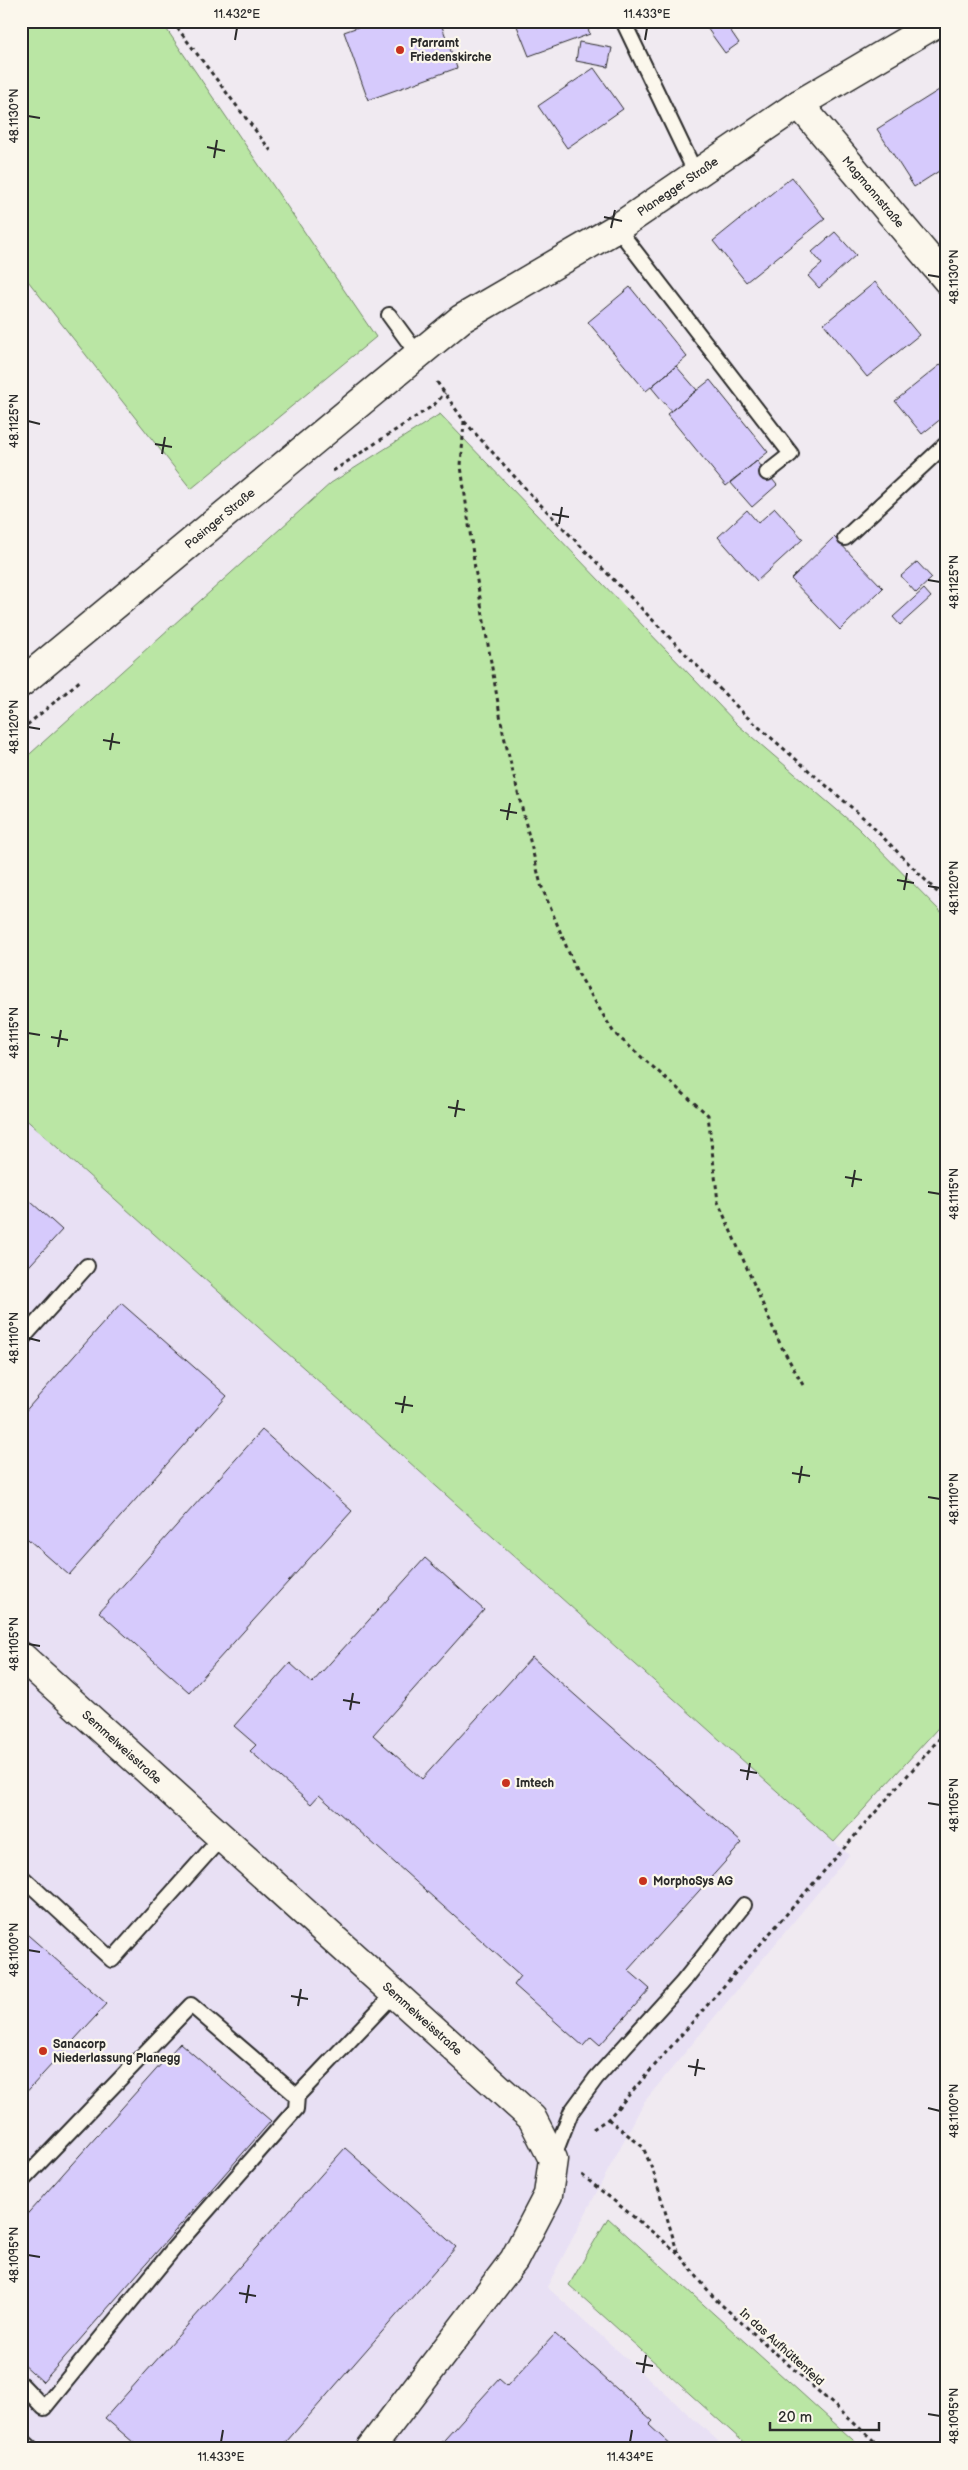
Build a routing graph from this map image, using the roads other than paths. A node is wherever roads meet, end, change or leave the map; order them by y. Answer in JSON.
{"nodes":[{"id":1,"x":623,"y":21,"type":"edge"},
{"id":2,"x":940,"y":21,"type":"edge"},
{"id":3,"x":799,"y":104,"type":"junction"},
{"id":4,"x":696,"y":174,"type":"junction"},
{"id":5,"x":617,"y":228,"type":"junction"},
{"id":6,"x":947,"y":280,"type":"edge"},
{"id":7,"x":389,"y":315,"type":"dead end"},
{"id":8,"x":419,"y":356,"type":"junction"},
{"id":9,"x":947,"y":444,"type":"edge"},
{"id":10,"x":767,"y":473,"type":"dead end"},
{"id":11,"x":845,"y":538,"type":"dead end"},
{"id":12,"x":21,"y":683,"type":"edge"},
{"id":13,"x":86,"y":1266,"type":"dead end"},
{"id":14,"x":21,"y":1340,"type":"edge"},
{"id":15,"x":21,"y":1656,"type":"edge"},
{"id":16,"x":221,"y":1838,"type":"junction"},
{"id":17,"x":21,"y":1876,"type":"edge"},
{"id":18,"x":744,"y":1905,"type":"dead end"},
{"id":19,"x":394,"y":1994,"type":"junction"},
{"id":20,"x":297,"y":2096,"type":"junction"},
{"id":21,"x":553,"y":2159,"type":"junction"},
{"id":22,"x":21,"y":2182,"type":"edge"},
{"id":23,"x":21,"y":2384,"type":"edge"},
{"id":24,"x":21,"y":2439,"type":"edge"},
{"id":25,"x":32,"y":2449,"type":"edge"},
{"id":26,"x":370,"y":2449,"type":"edge"}],
"edges":[{"from":1,"to":4,"type":"lane"},
{"from":2,"to":3,"type":"street","name":"Planegger Straße"},
{"from":3,"to":4,"type":"street","name":"Planegger Straße"},
{"from":3,"to":6,"type":"street","name":"Magmannstraße"},
{"from":4,"to":5,"type":"street","name":"Planegger Straße"},
{"from":5,"to":8,"type":"street","name":"Planegger Straße"},
{"from":5,"to":10,"type":"lane"},
{"from":7,"to":8,"type":"lane"},
{"from":8,"to":12,"type":"street","name":"Pasinger Straße"},
{"from":9,"to":11,"type":"lane"},
{"from":13,"to":14,"type":"lane"},
{"from":15,"to":16,"type":"street","name":"Semmelweisstraße"},
{"from":16,"to":17,"type":"lane"},
{"from":16,"to":19,"type":"street","name":"Semmelweisstraße"},
{"from":18,"to":21,"type":"lane"},
{"from":19,"to":20,"type":"lane"},
{"from":19,"to":21,"type":"street","name":"Semmelweisstraße"},
{"from":20,"to":22,"type":"lane"},
{"from":20,"to":23,"type":"lane"},
{"from":21,"to":26,"type":"street"},
{"from":24,"to":25,"type":"lane"}]}
